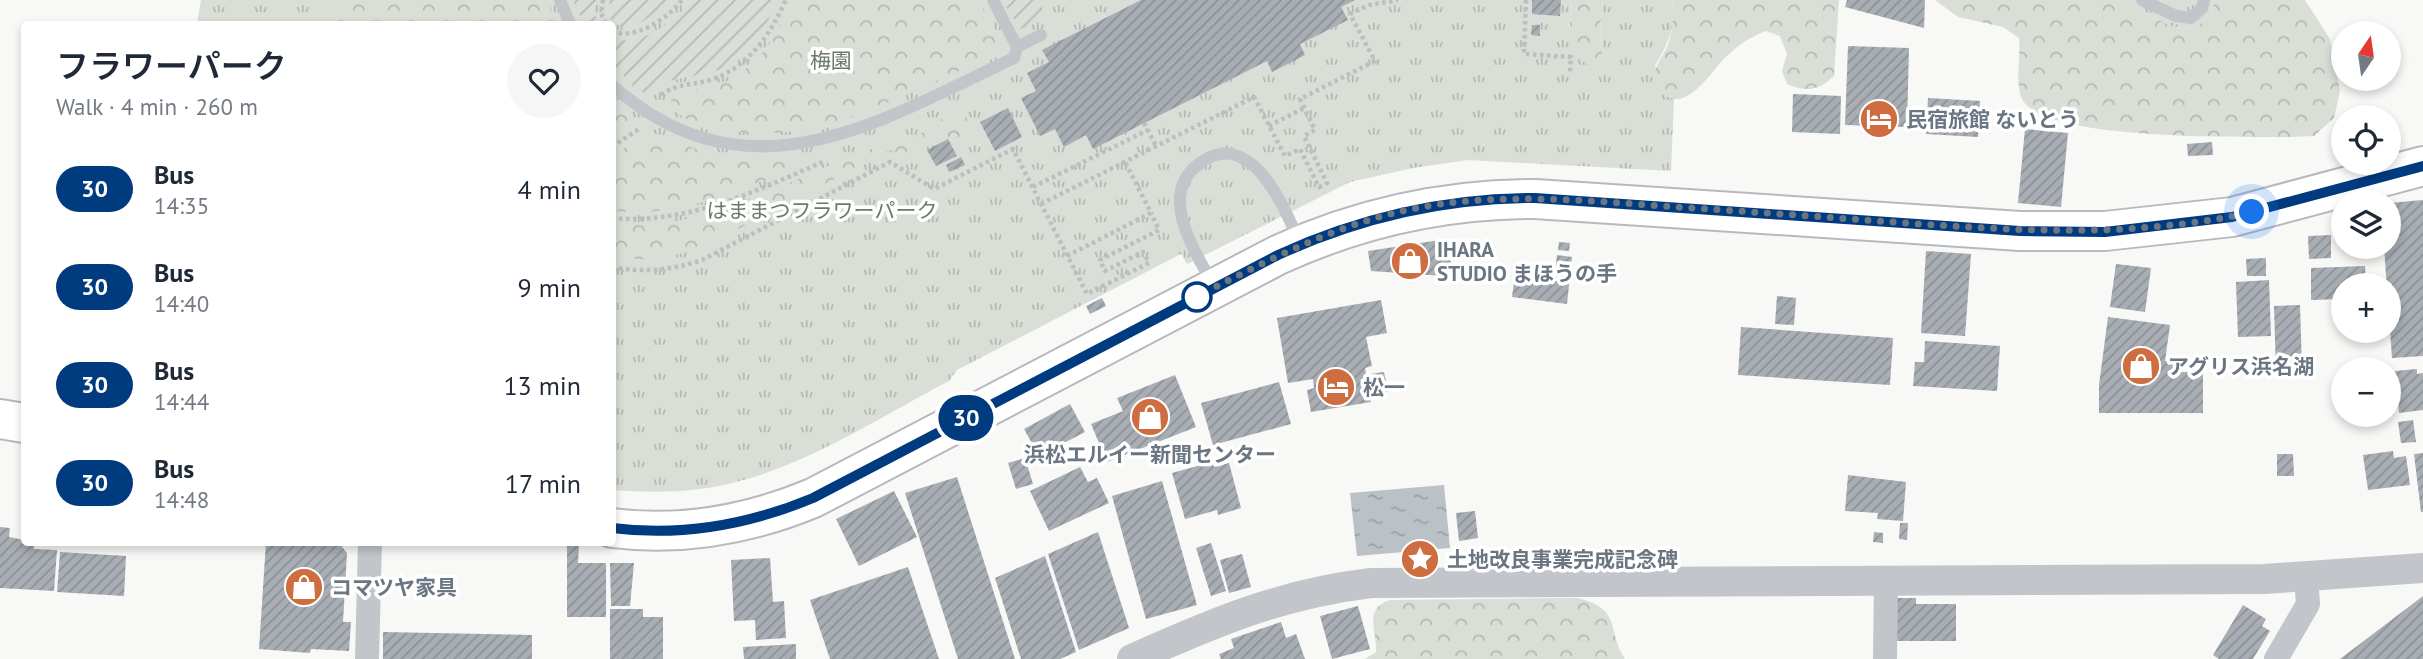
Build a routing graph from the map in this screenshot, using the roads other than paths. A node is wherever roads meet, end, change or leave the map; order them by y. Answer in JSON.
{"nodes":[{"id":1,"x":560,"y":0,"type":"edge"},
{"id":2,"x":993,"y":0,"type":"edge"},
{"id":3,"x":2142,"y":0,"type":"edge"},
{"id":4,"x":2204,"y":0,"type":"edge"},
{"id":5,"x":569,"y":21,"type":"edge"},
{"id":6,"x":1041,"y":35,"type":"dead end"},
{"id":7,"x":1017,"y":47,"type":"junction"},
{"id":8,"x":616,"y":88,"type":"edge"},
{"id":9,"x":2423,"y":166,"type":"edge"},
{"id":10,"x":1301,"y":245,"type":"junction"},
{"id":11,"x":1214,"y":288,"type":"junction"},
{"id":12,"x":0,"y":419,"type":"edge"},
{"id":13,"x":21,"y":422,"type":"edge"},
{"id":14,"x":616,"y":528,"type":"edge"},
{"id":15,"x":370,"y":546,"type":"edge"},
{"id":16,"x":2423,"y":568,"type":"edge"},
{"id":17,"x":2306,"y":578,"type":"junction"},
{"id":18,"x":1886,"y":580,"type":"junction"},
{"id":19,"x":367,"y":659,"type":"edge"},
{"id":20,"x":1132,"y":659,"type":"edge"},
{"id":21,"x":1885,"y":659,"type":"edge"},
{"id":22,"x":2276,"y":659,"type":"edge"}],
"edges":[{"from":1,"to":5,"type":"lane"},
{"from":2,"to":7,"type":"lane"},
{"from":3,"to":4,"type":"lane"},
{"from":6,"to":7,"type":"lane"},
{"from":7,"to":8,"type":"lane"},
{"from":9,"to":10,"type":"main road"},
{"from":10,"to":11,"type":"main road"},
{"from":10,"to":11,"type":"lane"},
{"from":11,"to":14,"type":"main road"},
{"from":12,"to":13,"type":"main road"},
{"from":15,"to":19,"type":"street"},
{"from":16,"to":17,"type":"street"},
{"from":17,"to":18,"type":"street"},
{"from":17,"to":22,"type":"street"},
{"from":18,"to":20,"type":"street"},
{"from":18,"to":21,"type":"street"}]}
